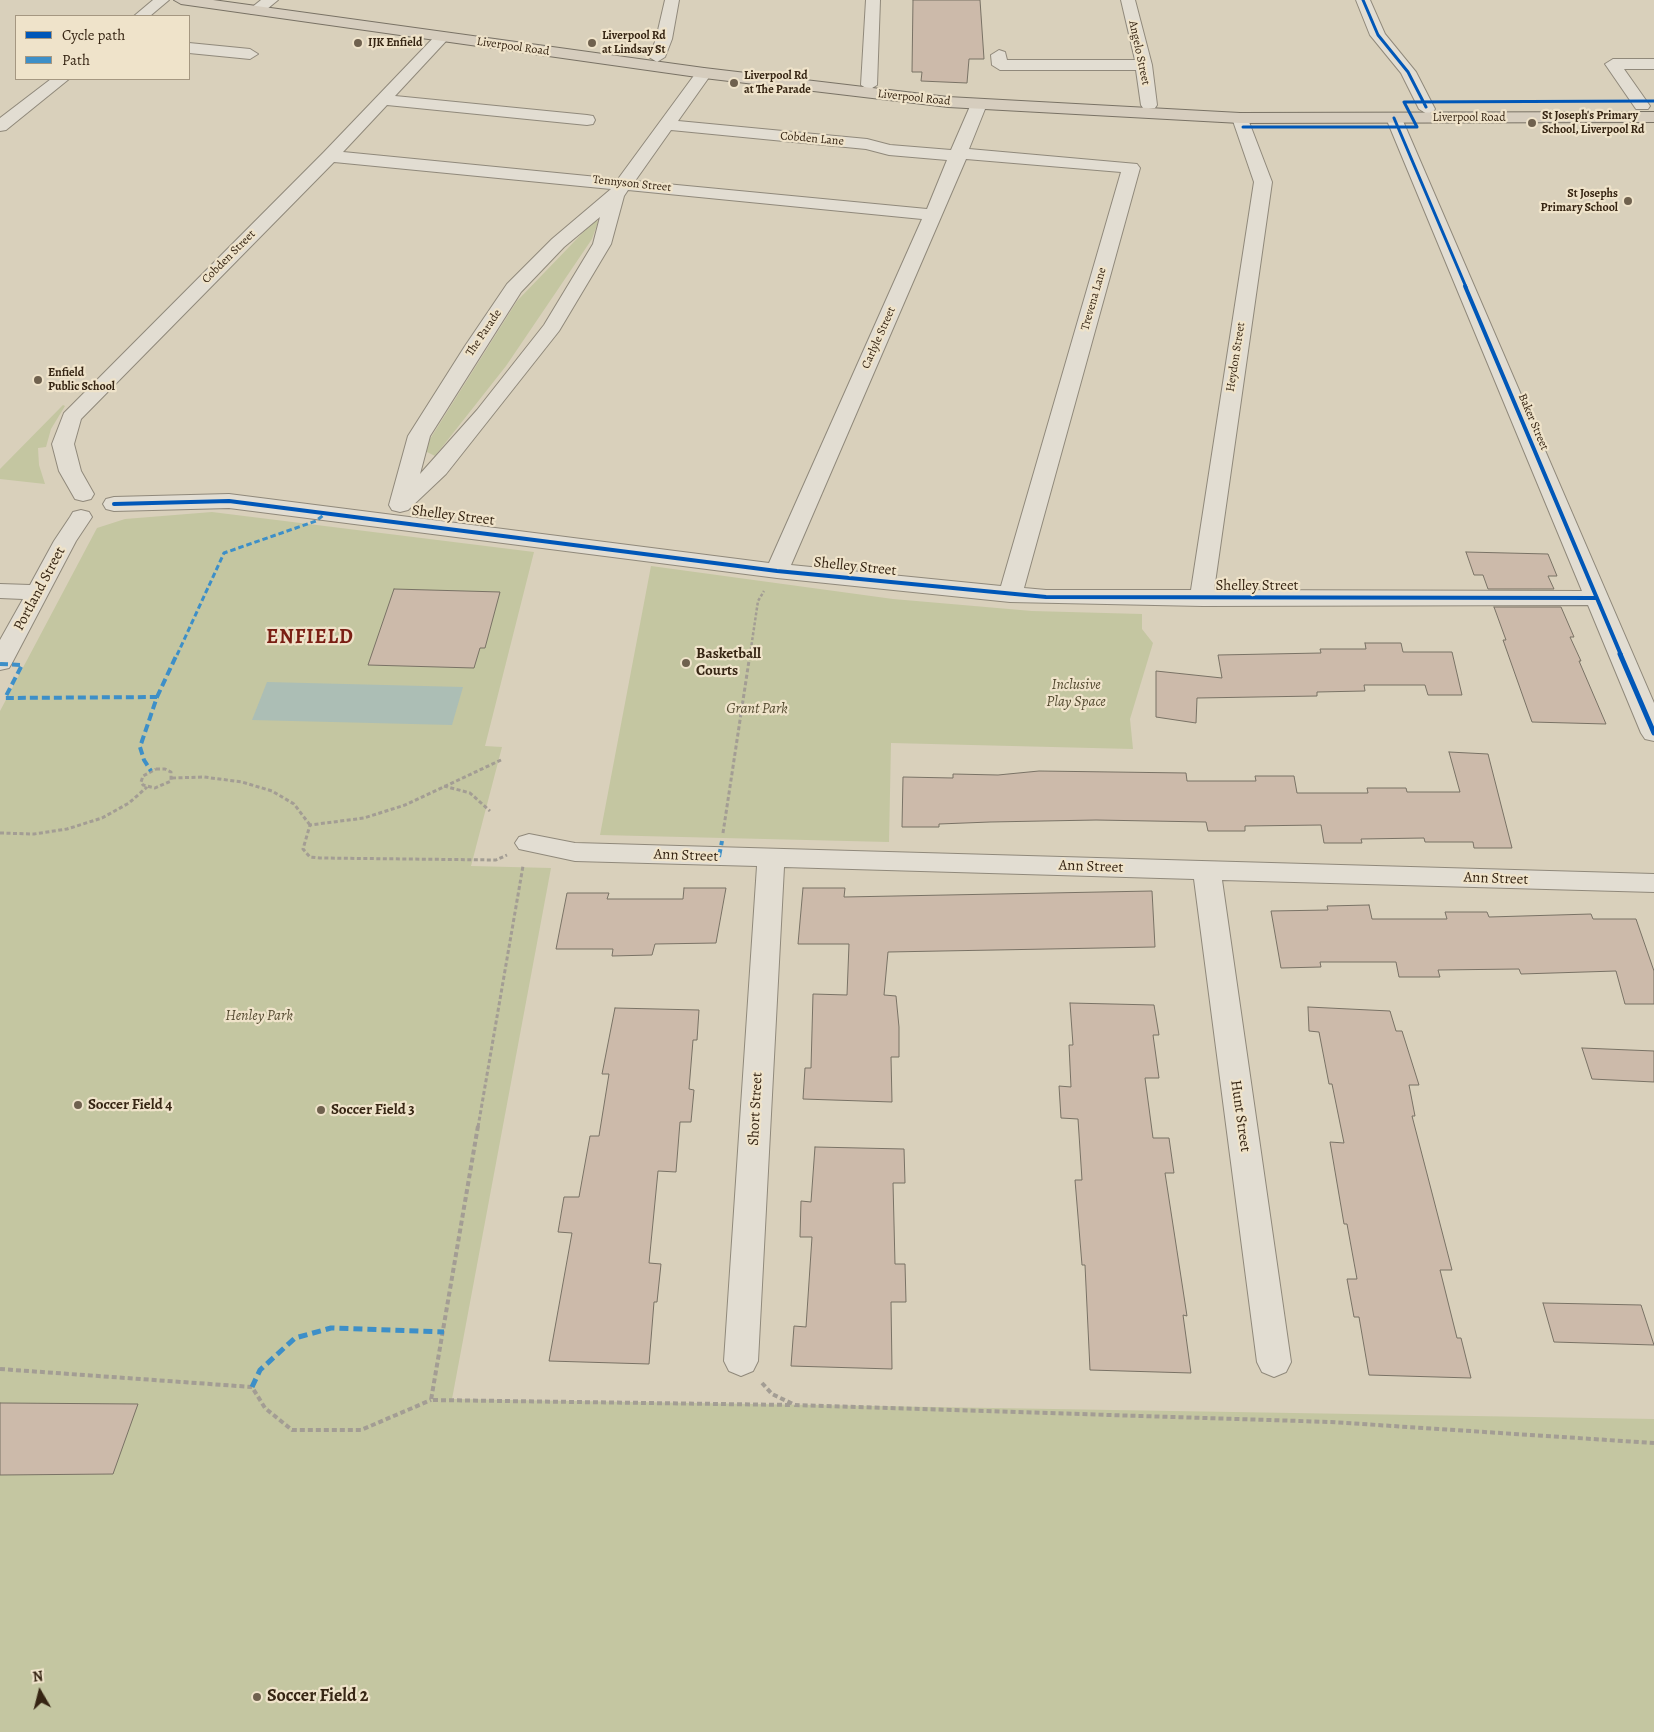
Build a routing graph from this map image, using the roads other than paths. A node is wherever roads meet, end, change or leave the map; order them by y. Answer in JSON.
{"nodes":[{"id":1,"x":162,"y":0,"type":"edge"},
{"id":2,"x":181,"y":0,"type":"edge"},
{"id":3,"x":672,"y":0,"type":"edge"},
{"id":4,"x":873,"y":0,"type":"edge"},
{"id":5,"x":1128,"y":0,"type":"edge"},
{"id":6,"x":1363,"y":0,"type":"edge"},
{"id":7,"x":261,"y":4,"type":"edge"},
{"id":8,"x":142,"y":15,"type":"edge"},
{"id":9,"x":442,"y":37,"type":"junction"},
{"id":10,"x":190,"y":48,"type":"edge"},
{"id":11,"x":250,"y":54,"type":"dead end"},
{"id":12,"x":999,"y":55,"type":"dead end"},
{"id":13,"x":658,"y":57,"type":"junction"},
{"id":14,"x":1654,"y":64,"type":"edge"},
{"id":15,"x":1144,"y":65,"type":"junction"},
{"id":16,"x":704,"y":73,"type":"junction"},
{"id":17,"x":59,"y":80,"type":"edge"},
{"id":18,"x":869,"y":85,"type":"junction"},
{"id":19,"x":383,"y":100,"type":"junction"},
{"id":20,"x":979,"y":104,"type":"junction"},
{"id":21,"x":1150,"y":105,"type":"junction"},
{"id":22,"x":1427,"y":109,"type":"junction"},
{"id":23,"x":1650,"y":110,"type":"edge"},
{"id":24,"x":1240,"y":118,"type":"junction"},
{"id":25,"x":1394,"y":118,"type":"junction"},
{"id":26,"x":588,"y":120,"type":"dead end"},
{"id":27,"x":666,"y":125,"type":"junction"},
{"id":28,"x":0,"y":126,"type":"edge"},
{"id":29,"x":959,"y":154,"type":"junction"},
{"id":30,"x":330,"y":156,"type":"junction"},
{"id":31,"x":620,"y":190,"type":"junction"},
{"id":32,"x":933,"y":215,"type":"junction"},
{"id":33,"x":83,"y":494,"type":"junction"},
{"id":34,"x":114,"y":504,"type":"junction"},
{"id":35,"x":395,"y":512,"type":"junction"},
{"id":36,"x":81,"y":517,"type":"junction"},
{"id":37,"x":772,"y":578,"type":"junction"},
{"id":38,"x":0,"y":591,"type":"edge"},
{"id":39,"x":39,"y":592,"type":"junction"},
{"id":40,"x":1010,"y":595,"type":"junction"},
{"id":41,"x":1597,"y":598,"type":"junction"},
{"id":42,"x":1203,"y":599,"type":"junction"},
{"id":43,"x":0,"y":662,"type":"edge"},
{"id":44,"x":1654,"y":732,"type":"edge"},
{"id":45,"x":526,"y":854,"type":"road end"},
{"id":46,"x":771,"y":858,"type":"junction"},
{"id":47,"x":1207,"y":870,"type":"junction"},
{"id":48,"x":1654,"y":883,"type":"edge"},
{"id":49,"x":740,"y":1360,"type":"road end"},
{"id":50,"x":1274,"y":1362,"type":"dead end"}],
"edges":[{"from":1,"to":8,"type":"street"},
{"from":2,"to":7,"type":"highway","name":"Liverpool Road"},
{"from":3,"to":13,"type":"street"},
{"from":4,"to":18,"type":"street"},
{"from":5,"to":15,"type":"street","name":"Angelo Street"},
{"from":6,"to":22,"type":"street"},
{"from":7,"to":9,"type":"highway","name":"Liverpool Road"},
{"from":7,"to":13,"type":"highway","name":"Liverpool Road"},
{"from":9,"to":16,"type":"highway","name":"Liverpool Road"},
{"from":9,"to":19,"type":"street","name":"Cobden Street"},
{"from":10,"to":11,"type":"street"},
{"from":12,"to":15,"type":"street"},
{"from":13,"to":18,"type":"highway","name":"Liverpool Road"},
{"from":14,"to":23,"type":"street"},
{"from":15,"to":21,"type":"street","name":"Angelo Street"},
{"from":16,"to":20,"type":"highway","name":"Liverpool Road"},
{"from":16,"to":27,"type":"street","name":"The Parade"},
{"from":17,"to":28,"type":"street"},
{"from":18,"to":21,"type":"highway","name":"Liverpool Road"},
{"from":19,"to":26,"type":"street"},
{"from":19,"to":30,"type":"street","name":"Cobden Street"},
{"from":20,"to":24,"type":"highway","name":"Liverpool Road"},
{"from":20,"to":29,"type":"street","name":"Carlyle Street"},
{"from":21,"to":22,"type":"highway","name":"Liverpool Road"},
{"from":22,"to":23,"type":"highway","name":"Liverpool Road"},
{"from":23,"to":25,"type":"highway","name":"Liverpool Road"},
{"from":24,"to":25,"type":"highway","name":"Liverpool Road"},
{"from":24,"to":42,"type":"street","name":"Heydon Street"},
{"from":25,"to":41,"type":"street","name":"Baker Street"},
{"from":27,"to":29,"type":"street","name":"Cobden Lane"},
{"from":27,"to":31,"type":"street","name":"The Parade"},
{"from":29,"to":32,"type":"street","name":"Carlyle Street"},
{"from":29,"to":40,"type":"street","name":"Trevena Lane"},
{"from":30,"to":31,"type":"street","name":"Tennyson Street"},
{"from":30,"to":33,"type":"street","name":"Cobden Street"},
{"from":31,"to":32,"type":"street","name":"Tennyson Street"},
{"from":31,"to":35,"type":"street","name":"The Parade"},
{"from":31,"to":35,"type":"street","name":"The Parade"},
{"from":32,"to":37,"type":"street","name":"Carlyle Street"},
{"from":33,"to":34,"type":"street"},
{"from":33,"to":36,"type":"street"},
{"from":34,"to":35,"type":"street","name":"Shelley Street"},
{"from":34,"to":36,"type":"street"},
{"from":35,"to":37,"type":"street","name":"Shelley Street"},
{"from":36,"to":39,"type":"street","name":"Portland Street"},
{"from":37,"to":40,"type":"street","name":"Shelley Street"},
{"from":38,"to":39,"type":"street"},
{"from":39,"to":43,"type":"street","name":"Portland Street"},
{"from":40,"to":42,"type":"street","name":"Shelley Street"},
{"from":41,"to":42,"type":"street","name":"Shelley Street"},
{"from":41,"to":44,"type":"street","name":"Baker Street"},
{"from":45,"to":46,"type":"street","name":"Ann Street"},
{"from":46,"to":47,"type":"street","name":"Ann Street"},
{"from":46,"to":49,"type":"street","name":"Short Street"},
{"from":47,"to":48,"type":"street","name":"Ann Street"},
{"from":47,"to":50,"type":"street","name":"Hunt Street"}]}
